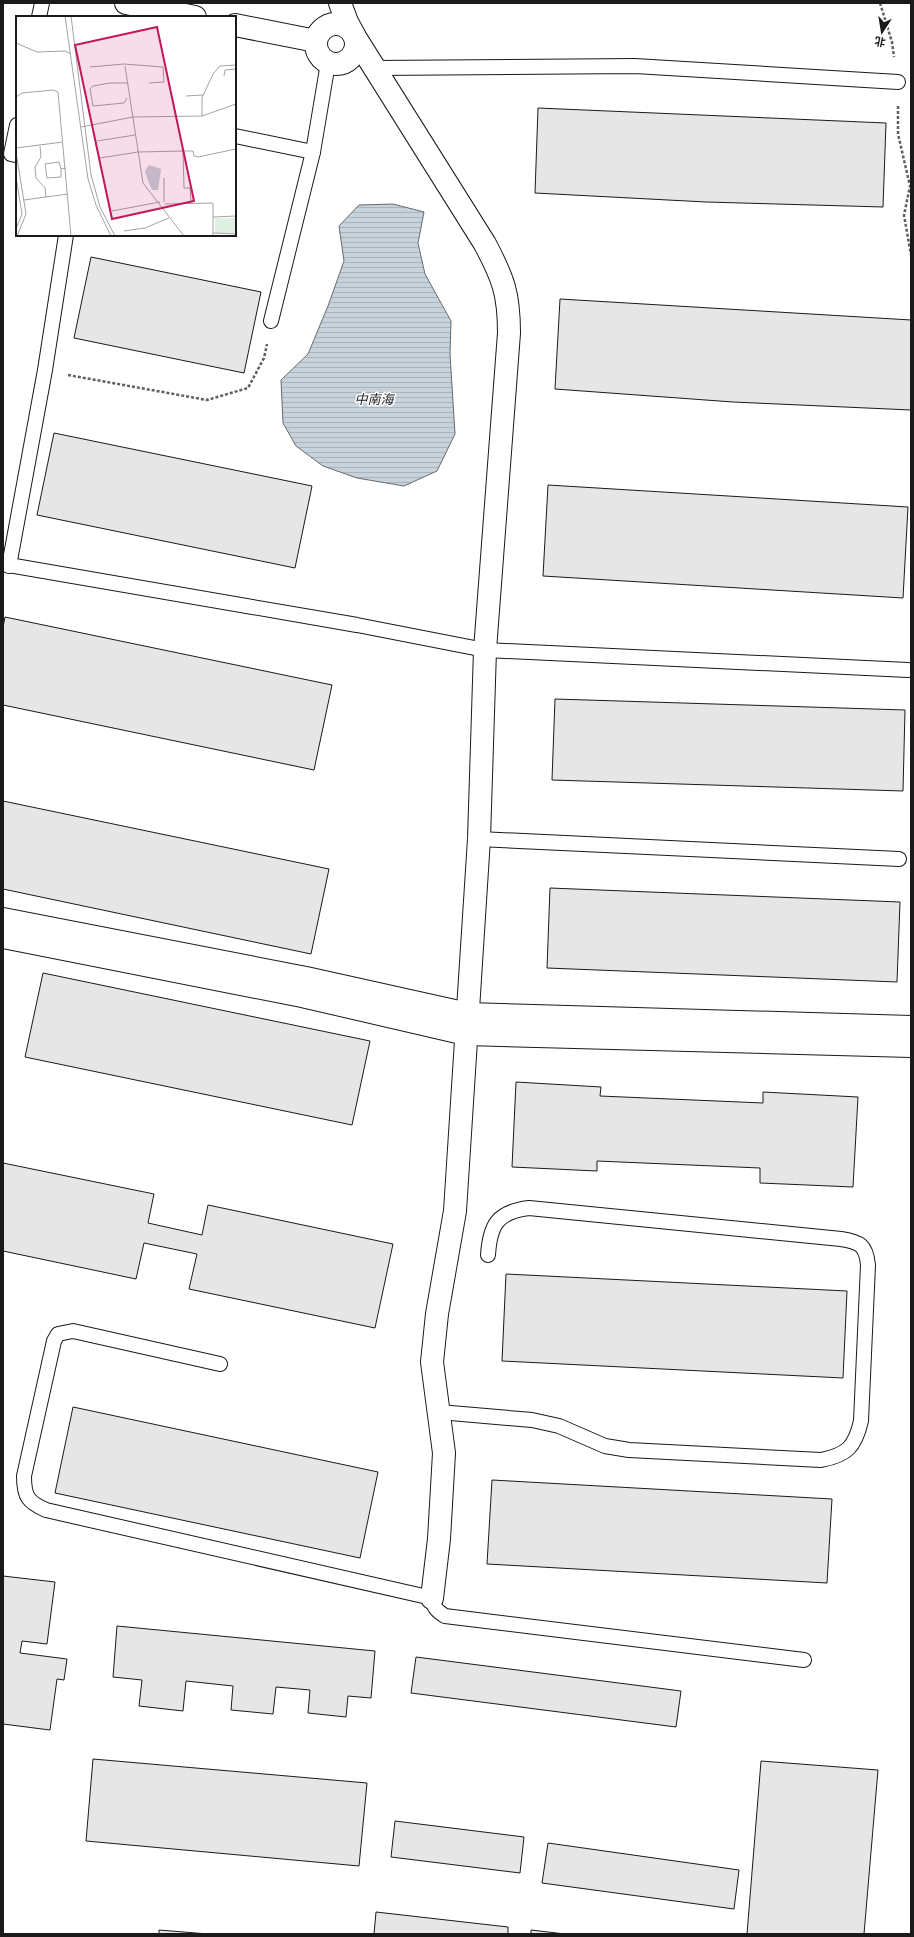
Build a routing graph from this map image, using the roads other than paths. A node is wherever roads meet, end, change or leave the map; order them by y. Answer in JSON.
{"nodes":[{"id":1,"x":42,"y":3,"type":"edge"},
{"id":2,"x":126,"y":3,"type":"edge"},
{"id":3,"x":340,"y":3,"type":"edge"},
{"id":4,"x":39,"y":16,"type":"edge"},
{"id":5,"x":190,"y":16,"type":"edge"},
{"id":6,"x":236,"y":25,"type":"edge"},
{"id":7,"x":355,"y":37,"type":"junction"},
{"id":8,"x":316,"y":42,"type":"junction"},
{"id":9,"x":328,"y":63,"type":"junction"},
{"id":10,"x":374,"y":68,"type":"junction"},
{"id":11,"x":898,"y":82,"type":"road end"},
{"id":12,"x":16,"y":130,"type":"edge"},
{"id":13,"x":236,"y":136,"type":"edge"},
{"id":14,"x":313,"y":152,"type":"junction"},
{"id":15,"x":16,"y":155,"type":"edge"},
{"id":16,"x":66,"y":236,"type":"edge"},
{"id":17,"x":271,"y":321,"type":"road end"},
{"id":18,"x":6,"y":565,"type":"edge"},
{"id":19,"x":485,"y":650,"type":"junction"},
{"id":20,"x":908,"y":670,"type":"dead end"},
{"id":21,"x":479,"y":840,"type":"junction"},
{"id":22,"x":899,"y":859,"type":"dead end"},
{"id":23,"x":3,"y":919,"type":"edge"},
{"id":24,"x":3,"y":937,"type":"edge"},
{"id":25,"x":467,"y":1024,"type":"junction"},
{"id":26,"x":911,"y":1027,"type":"edge"},
{"id":27,"x":911,"y":1046,"type":"edge"},
{"id":28,"x":488,"y":1255,"type":"dead end"},
{"id":29,"x":220,"y":1364,"type":"dead end"},
{"id":30,"x":439,"y":1412,"type":"junction"},
{"id":31,"x":432,"y":1598,"type":"junction"},
{"id":32,"x":804,"y":1660,"type":"dead end"}],
"edges":[{"from":1,"to":4,"type":"lane"},
{"from":2,"to":5,"type":"street"},
{"from":3,"to":7,"type":"street"},
{"from":6,"to":8,"type":"street"},
{"from":7,"to":8,"type":"street"},
{"from":7,"to":9,"type":"street"},
{"from":7,"to":10,"type":"street"},
{"from":8,"to":9,"type":"street"},
{"from":9,"to":14,"type":"lane"},
{"from":10,"to":11,"type":"lane"},
{"from":10,"to":19,"type":"street"},
{"from":12,"to":15,"type":"lane"},
{"from":13,"to":14,"type":"lane"},
{"from":14,"to":17,"type":"lane"},
{"from":16,"to":18,"type":"lane"},
{"from":18,"to":19,"type":"lane"},
{"from":19,"to":20,"type":"lane"},
{"from":19,"to":21,"type":"street"},
{"from":21,"to":22,"type":"lane"},
{"from":21,"to":25,"type":"street"},
{"from":23,"to":25,"type":"street"},
{"from":24,"to":25,"type":"street"},
{"from":25,"to":26,"type":"street"},
{"from":25,"to":27,"type":"street"},
{"from":25,"to":30,"type":"street"},
{"from":28,"to":30,"type":"lane"},
{"from":29,"to":31,"type":"lane"},
{"from":30,"to":31,"type":"street"},
{"from":31,"to":32,"type":"lane"}]}
